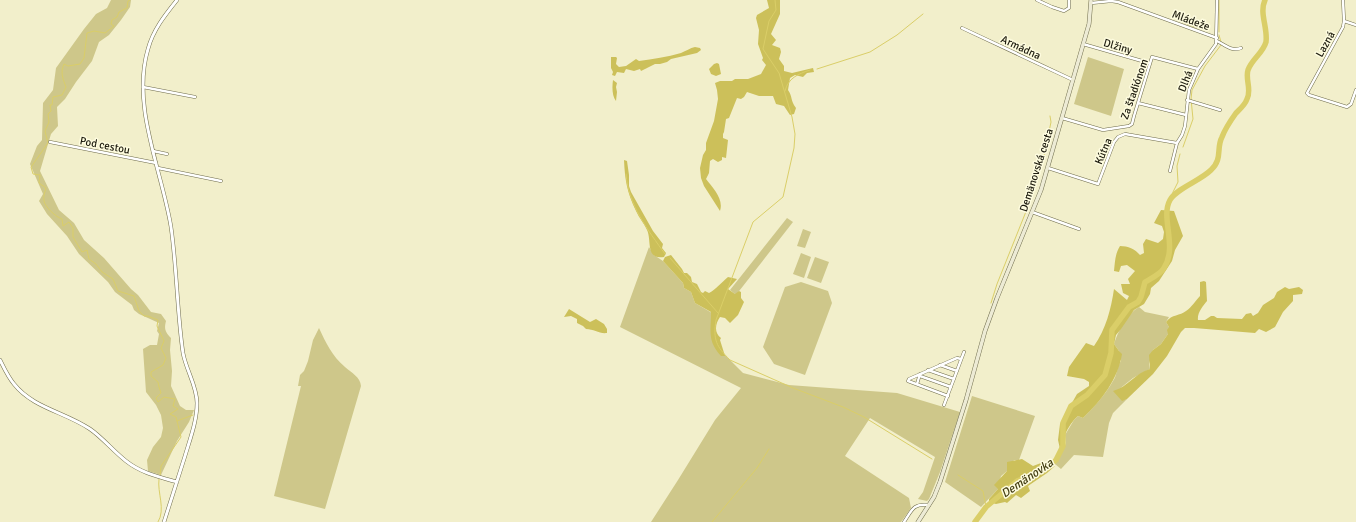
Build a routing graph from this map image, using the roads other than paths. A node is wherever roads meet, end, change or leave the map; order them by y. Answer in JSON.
{"nodes":[{"id":1,"x":177,"y":0,"type":"edge"},
{"id":2,"x":1037,"y":0,"type":"edge"},
{"id":3,"x":1069,"y":0,"type":"edge"},
{"id":4,"x":1217,"y":0,"type":"edge"},
{"id":5,"x":1343,"y":0,"type":"edge"},
{"id":6,"x":1091,"y":2,"type":"edge"},
{"id":7,"x":1344,"y":21,"type":"junction"},
{"id":8,"x":1356,"y":25,"type":"edge"},
{"id":9,"x":962,"y":28,"type":"dead end"},
{"id":10,"x":1217,"y":39,"type":"junction"},
{"id":11,"x":1083,"y":44,"type":"junction"},
{"id":12,"x":1242,"y":48,"type":"dead end"},
{"id":13,"x":1149,"y":63,"type":"junction"},
{"id":14,"x":1198,"y":69,"type":"junction"},
{"id":15,"x":1073,"y":80,"type":"junction"},
{"id":16,"x":143,"y":87,"type":"junction"},
{"id":17,"x":1356,"y":90,"type":"edge"},
{"id":18,"x":195,"y":97,"type":"dead end"},
{"id":19,"x":1190,"y":101,"type":"junction"},
{"id":20,"x":1138,"y":103,"type":"junction"},
{"id":21,"x":1220,"y":110,"type":"dead end"},
{"id":22,"x":1186,"y":116,"type":"junction"},
{"id":23,"x":1062,"y":118,"type":"junction"},
{"id":24,"x":1126,"y":127,"type":"junction"},
{"id":25,"x":1125,"y":134,"type":"junction"},
{"id":26,"x":50,"y":142,"type":"dead end"},
{"id":27,"x":1177,"y":143,"type":"junction"},
{"id":28,"x":153,"y":151,"type":"junction"},
{"id":29,"x":167,"y":154,"type":"dead end"},
{"id":30,"x":156,"y":163,"type":"junction"},
{"id":31,"x":158,"y":168,"type":"junction"},
{"id":32,"x":1048,"y":168,"type":"junction"},
{"id":33,"x":1170,"y":171,"type":"dead end"},
{"id":34,"x":221,"y":181,"type":"dead end"},
{"id":35,"x":1032,"y":212,"type":"junction"},
{"id":36,"x":1079,"y":229,"type":"dead end"},
{"id":37,"x":964,"y":352,"type":"dead end"},
{"id":38,"x":961,"y":359,"type":"junction"},
{"id":39,"x":0,"y":360,"type":"edge"},
{"id":40,"x":940,"y":365,"type":"junction"},
{"id":41,"x":928,"y":370,"type":"junction"},
{"id":42,"x":957,"y":371,"type":"junction"},
{"id":43,"x":920,"y":375,"type":"junction"},
{"id":44,"x":954,"y":379,"type":"junction"},
{"id":45,"x":917,"y":384,"type":"junction"},
{"id":46,"x":951,"y":387,"type":"junction"},
{"id":47,"x":948,"y":396,"type":"junction"},
{"id":48,"x":944,"y":405,"type":"dead end"},
{"id":49,"x":177,"y":482,"type":"junction"},
{"id":50,"x":929,"y":505,"type":"junction"},
{"id":51,"x":164,"y":522,"type":"edge"},
{"id":52,"x":904,"y":522,"type":"edge"},
{"id":53,"x":918,"y":522,"type":"edge"}],
"edges":[{"from":1,"to":16,"type":"street"},
{"from":2,"to":3,"type":"street"},
{"from":4,"to":10,"type":"street"},
{"from":5,"to":7,"type":"street","name":"Lazná"},
{"from":6,"to":10,"type":"street","name":"Mládeže"},
{"from":6,"to":11,"type":"main road","name":"Demänovská cesta"},
{"from":7,"to":8,"type":"street"},
{"from":7,"to":17,"type":"street","name":"Lazná"},
{"from":9,"to":15,"type":"street","name":"Armádna"},
{"from":10,"to":12,"type":"street","name":"Mládeže"},
{"from":10,"to":14,"type":"street","name":"Dlhá"},
{"from":11,"to":13,"type":"street","name":"Dlžiny"},
{"from":11,"to":15,"type":"main road","name":"Demänovská cesta"},
{"from":13,"to":14,"type":"street","name":"Za štadiónom"},
{"from":13,"to":20,"type":"street","name":"Za štadiónom"},
{"from":14,"to":19,"type":"street","name":"Dlhá"},
{"from":15,"to":23,"type":"main road","name":"Demänovská cesta"},
{"from":16,"to":18,"type":"street"},
{"from":16,"to":28,"type":"street"},
{"from":19,"to":21,"type":"street"},
{"from":19,"to":22,"type":"street","name":"Dlhá"},
{"from":20,"to":22,"type":"street"},
{"from":20,"to":24,"type":"street","name":"Za štadiónom"},
{"from":22,"to":27,"type":"street","name":"Dlhá"},
{"from":23,"to":24,"type":"street","name":"Za štadiónom"},
{"from":23,"to":32,"type":"main road","name":"Demänovská cesta"},
{"from":24,"to":25,"type":"street"},
{"from":25,"to":27,"type":"street","name":"Kútna"},
{"from":25,"to":32,"type":"street","name":"Kútna"},
{"from":26,"to":30,"type":"street","name":"Pod cestou"},
{"from":27,"to":33,"type":"street","name":"Dlhá"},
{"from":28,"to":29,"type":"street"},
{"from":28,"to":30,"type":"street"},
{"from":30,"to":31,"type":"street"},
{"from":31,"to":34,"type":"street"},
{"from":31,"to":49,"type":"street"},
{"from":32,"to":35,"type":"main road","name":"Demänovská cesta"},
{"from":35,"to":36,"type":"street"},
{"from":35,"to":50,"type":"main road","name":"Demänovská cesta"},
{"from":37,"to":38,"type":"street"},
{"from":38,"to":40,"type":"street"},
{"from":38,"to":42,"type":"street"},
{"from":39,"to":49,"type":"street"},
{"from":40,"to":41,"type":"street"},
{"from":40,"to":42,"type":"street"},
{"from":41,"to":43,"type":"street"},
{"from":41,"to":44,"type":"street"},
{"from":42,"to":44,"type":"street"},
{"from":43,"to":45,"type":"street"},
{"from":43,"to":45,"type":"street"},
{"from":43,"to":46,"type":"street"},
{"from":44,"to":46,"type":"street"},
{"from":45,"to":47,"type":"street"},
{"from":46,"to":47,"type":"street"},
{"from":47,"to":48,"type":"street"},
{"from":49,"to":51,"type":"street"},
{"from":50,"to":52,"type":"street"},
{"from":50,"to":53,"type":"main road","name":"Demänovská cesta"}]}
